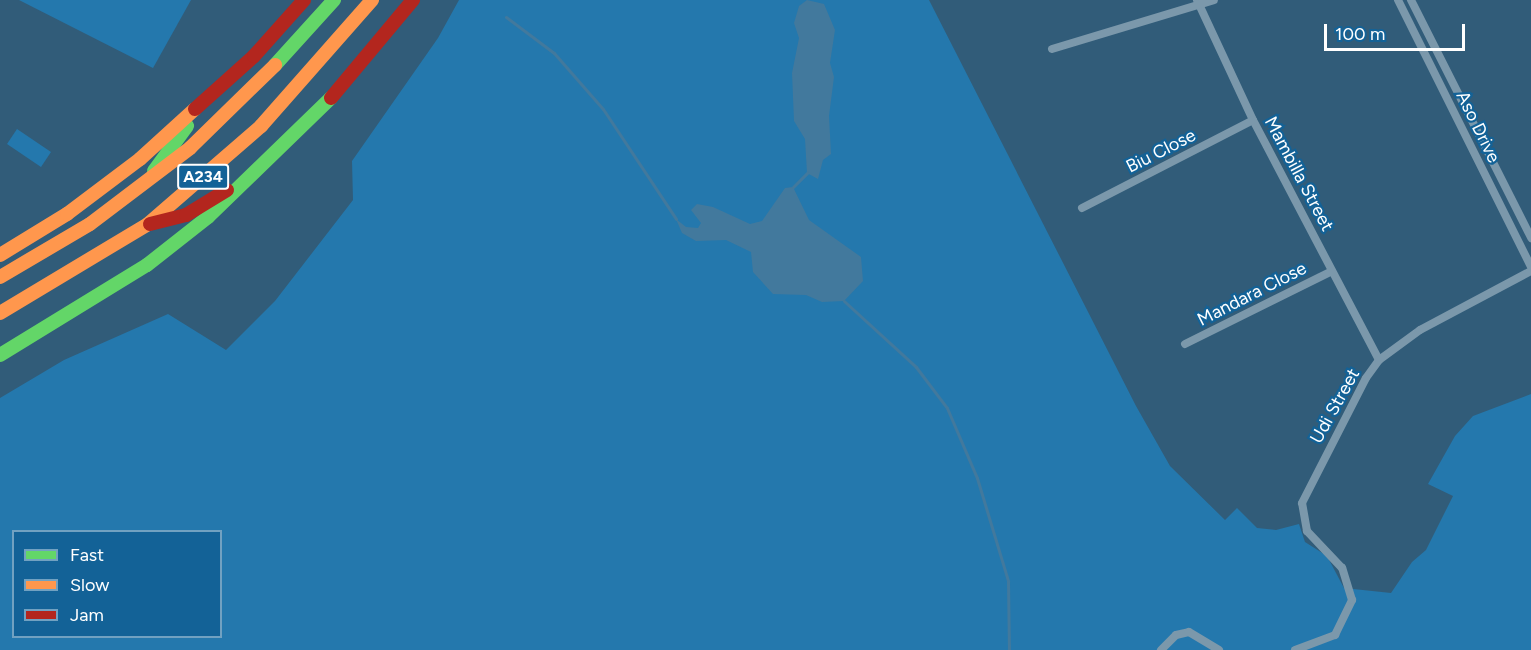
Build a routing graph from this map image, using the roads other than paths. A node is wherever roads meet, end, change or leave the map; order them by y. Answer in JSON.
{"nodes":[{"id":1,"x":304,"y":0,"type":"edge"},
{"id":2,"x":334,"y":0,"type":"edge"},
{"id":3,"x":372,"y":0,"type":"edge"},
{"id":4,"x":412,"y":0,"type":"edge"},
{"id":5,"x":1214,"y":0,"type":"edge"},
{"id":6,"x":1398,"y":0,"type":"edge"},
{"id":7,"x":1411,"y":0,"type":"edge"},
{"id":8,"x":1198,"y":3,"type":"edge"},
{"id":9,"x":1052,"y":49,"type":"dead end"},
{"id":10,"x":202,"y":105,"type":"junction"},
{"id":11,"x":1253,"y":120,"type":"junction"},
{"id":12,"x":267,"y":164,"type":"junction"},
{"id":13,"x":1082,"y":208,"type":"dead end"},
{"id":14,"x":111,"y":210,"type":"junction"},
{"id":15,"x":148,"y":224,"type":"junction"},
{"id":16,"x":1531,"y":238,"type":"edge"},
{"id":17,"x":0,"y":255,"type":"edge"},
{"id":18,"x":1531,"y":269,"type":"edge"},
{"id":19,"x":1332,"y":271,"type":"junction"},
{"id":20,"x":0,"y":277,"type":"edge"},
{"id":21,"x":0,"y":313,"type":"edge"},
{"id":22,"x":1185,"y":344,"type":"dead end"},
{"id":23,"x":0,"y":355,"type":"edge"},
{"id":24,"x":1379,"y":360,"type":"junction"},
{"id":25,"x":1161,"y":650,"type":"edge"},
{"id":26,"x":1219,"y":650,"type":"edge"},
{"id":27,"x":1295,"y":650,"type":"edge"}],
"edges":[{"from":1,"to":10,"type":"highway"},
{"from":2,"to":14,"type":"highway","number":"A234"},
{"from":3,"to":15,"type":"highway","number":"A234"},
{"from":4,"to":12,"type":"highway"},
{"from":5,"to":8,"type":"street"},
{"from":6,"to":18,"type":"street","name":"Aso Drive"},
{"from":7,"to":16,"type":"street","name":"Aso Drive"},
{"from":8,"to":9,"type":"street"},
{"from":8,"to":11,"type":"street","name":"Mambilla Street"},
{"from":10,"to":14,"type":"highway"},
{"from":10,"to":17,"type":"highway"},
{"from":11,"to":13,"type":"street","name":"Biu Close"},
{"from":11,"to":19,"type":"street","name":"Mambilla Street"},
{"from":12,"to":15,"type":"highway"},
{"from":12,"to":23,"type":"highway"},
{"from":14,"to":20,"type":"highway","number":"A234"},
{"from":15,"to":21,"type":"highway","number":"A234"},
{"from":18,"to":24,"type":"street","name":"Udi Street"},
{"from":19,"to":22,"type":"street","name":"Mandara Close"},
{"from":19,"to":24,"type":"street","name":"Mambilla Street"},
{"from":24,"to":27,"type":"street","name":"Udi Street"},
{"from":25,"to":26,"type":"street"}]}
